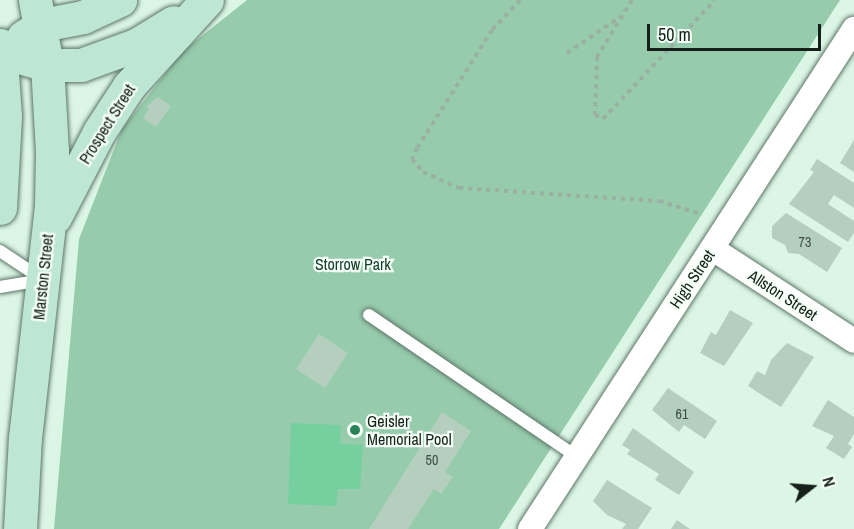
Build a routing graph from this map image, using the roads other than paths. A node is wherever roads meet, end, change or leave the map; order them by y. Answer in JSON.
{"nodes":[{"id":1,"x":120,"y":0,"type":"edge"},
{"id":2,"x":207,"y":0,"type":"edge"},
{"id":3,"x":38,"y":13,"type":"edge"},
{"id":4,"x":854,"y":29,"type":"edge"},
{"id":5,"x":1,"y":48,"type":"edge"},
{"id":6,"x":46,"y":65,"type":"junction"},
{"id":7,"x":0,"y":208,"type":"edge"},
{"id":8,"x":48,"y":232,"type":"junction"},
{"id":9,"x":713,"y":249,"type":"junction"},
{"id":10,"x":0,"y":251,"type":"edge"},
{"id":11,"x":43,"y":280,"type":"junction"},
{"id":12,"x":0,"y":287,"type":"edge"},
{"id":13,"x":369,"y":315,"type":"dead end"},
{"id":14,"x":854,"y":341,"type":"edge"},
{"id":15,"x":577,"y":457,"type":"junction"},
{"id":16,"x":20,"y":529,"type":"edge"},
{"id":17,"x":530,"y":529,"type":"edge"}],
"edges":[{"from":1,"to":3,"type":"main road"},
{"from":2,"to":6,"type":"main road","name":"Prospect Street"},
{"from":2,"to":8,"type":"main road","name":"Prospect Street"},
{"from":3,"to":5,"type":"main road"},
{"from":3,"to":6,"type":"main road","name":"Marston Street"},
{"from":4,"to":9,"type":"street","name":"High Street"},
{"from":5,"to":6,"type":"main road","name":"Prospect Street"},
{"from":5,"to":7,"type":"main road"},
{"from":6,"to":8,"type":"main road","name":"Marston Street"},
{"from":8,"to":11,"type":"main road","name":"Marston Street"},
{"from":9,"to":14,"type":"street","name":"Allston Street"},
{"from":9,"to":15,"type":"street","name":"High Street"},
{"from":10,"to":11,"type":"lane"},
{"from":11,"to":12,"type":"lane"},
{"from":11,"to":16,"type":"main road","name":"Marston Street"},
{"from":13,"to":15,"type":"lane"},
{"from":15,"to":17,"type":"street","name":"High Street"}]}
